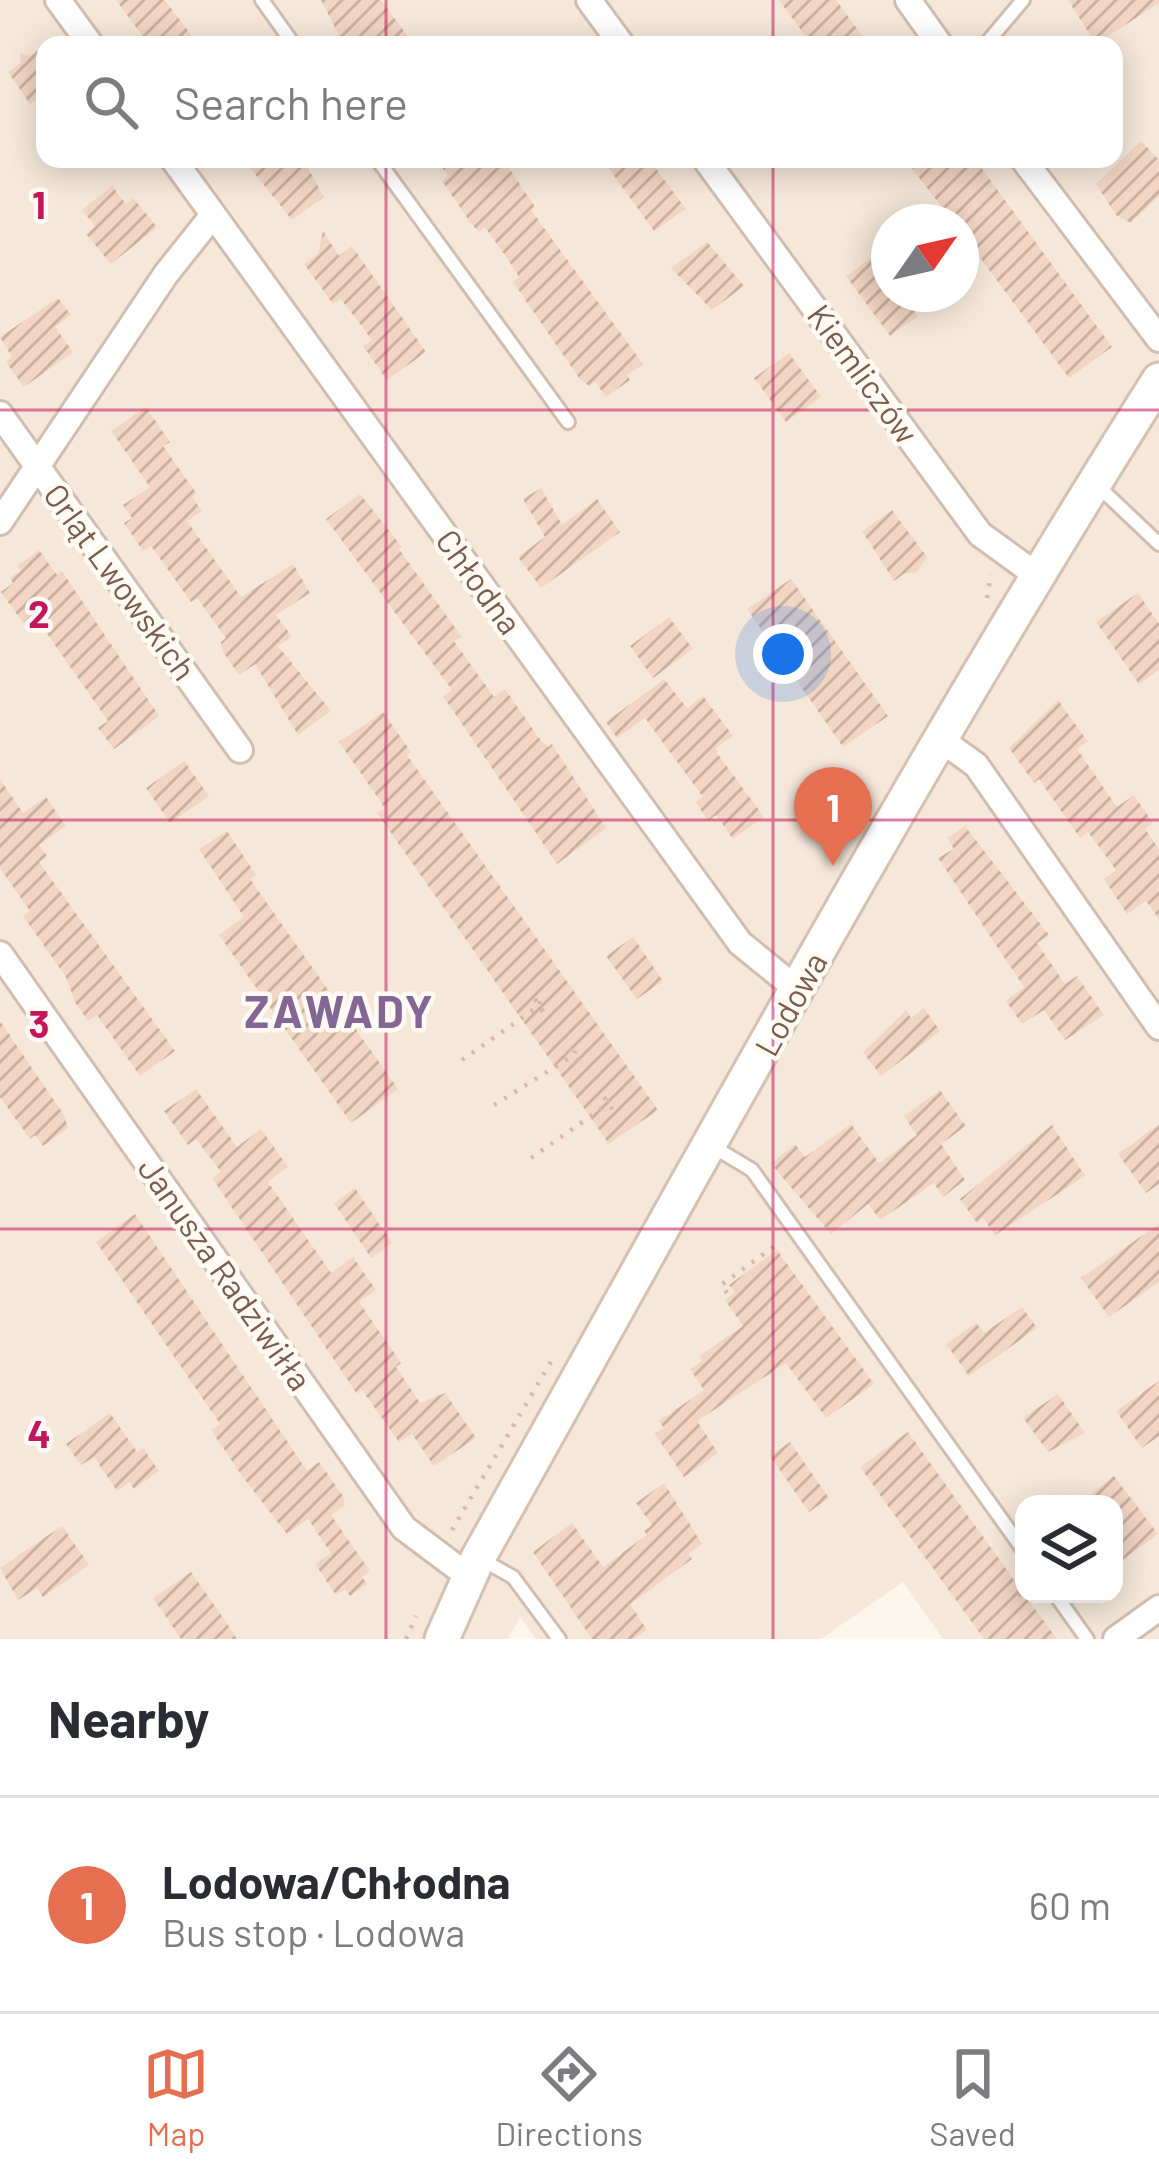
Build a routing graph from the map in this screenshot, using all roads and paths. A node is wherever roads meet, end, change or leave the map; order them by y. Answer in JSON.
{"nodes":[{"id":1,"x":58,"y":0,"type":"edge"},
{"id":2,"x":262,"y":0,"type":"edge"},
{"id":3,"x":589,"y":0,"type":"edge"},
{"id":4,"x":908,"y":0,"type":"edge"},
{"id":5,"x":1023,"y":0,"type":"edge"},
{"id":6,"x":84,"y":36,"type":"edge"},
{"id":7,"x":288,"y":36,"type":"edge"},
{"id":8,"x":615,"y":36,"type":"edge"},
{"id":9,"x":934,"y":36,"type":"edge"},
{"id":10,"x":993,"y":36,"type":"edge"},
{"id":11,"x":180,"y":168,"type":"edge"},
{"id":12,"x":384,"y":168,"type":"edge"},
{"id":13,"x":713,"y":168,"type":"edge"},
{"id":14,"x":1030,"y":168,"type":"edge"},
{"id":15,"x":213,"y":214,"type":"junction"},
{"id":16,"x":1159,"y":339,"type":"edge"},
{"id":17,"x":1159,"y":380,"type":"edge"},
{"id":18,"x":0,"y":414,"type":"edge"},
{"id":19,"x":568,"y":422,"type":"dead end"},
{"id":20,"x":38,"y":468,"type":"junction"},
{"id":21,"x":1093,"y":483,"type":"junction"},
{"id":22,"x":0,"y":522,"type":"edge"},
{"id":23,"x":1159,"y":544,"type":"edge"},
{"id":24,"x":1036,"y":574,"type":"junction"},
{"id":25,"x":940,"y":739,"type":"junction"},
{"id":26,"x":240,"y":749,"type":"dead end"},
{"id":27,"x":0,"y":954,"type":"edge"},
{"id":28,"x":799,"y":991,"type":"junction"},
{"id":29,"x":541,"y":1004,"type":"dead end"},
{"id":30,"x":1159,"y":1027,"type":"edge"},
{"id":31,"x":576,"y":1053,"type":"dead end"},
{"id":32,"x":462,"y":1060,"type":"dead end"},
{"id":33,"x":610,"y":1102,"type":"dead end"},
{"id":34,"x":494,"y":1105,"type":"dead end"},
{"id":35,"x":711,"y":1145,"type":"junction"},
{"id":36,"x":531,"y":1158,"type":"dead end"},
{"id":37,"x":784,"y":1241,"type":"dead end"},
{"id":38,"x":727,"y":1293,"type":"dead end"},
{"id":39,"x":1015,"y":1538,"type":"edge"},
{"id":40,"x":473,"y":1567,"type":"junction"},
{"id":41,"x":1061,"y":1603,"type":"edge"},
{"id":42,"x":1159,"y":1608,"type":"edge"},
{"id":43,"x":416,"y":1616,"type":"dead end"},
{"id":44,"x":406,"y":1639,"type":"edge"},
{"id":45,"x":442,"y":1639,"type":"edge"},
{"id":46,"x":559,"y":1639,"type":"edge"},
{"id":47,"x":1087,"y":1639,"type":"edge"},
{"id":48,"x":1116,"y":1639,"type":"edge"}],
"edges":[{"from":1,"to":6,"type":"street"},
{"from":2,"to":7,"type":"lane"},
{"from":3,"to":8,"type":"street"},
{"from":4,"to":9,"type":"street"},
{"from":5,"to":10,"type":"lane"},
{"from":11,"to":15,"type":"street","name":"Chłodna"},
{"from":12,"to":19,"type":"lane"},
{"from":13,"to":24,"type":"street","name":"Kiemliczów"},
{"from":14,"to":16,"type":"street"},
{"from":15,"to":20,"type":"street"},
{"from":15,"to":28,"type":"street","name":"Chłodna"},
{"from":17,"to":21,"type":"street","name":"Lodowa"},
{"from":18,"to":20,"type":"street","name":"Orląt Lwowskich"},
{"from":20,"to":22,"type":"street"},
{"from":20,"to":26,"type":"street","name":"Orląt Lwowskich"},
{"from":21,"to":23,"type":"lane"},
{"from":21,"to":24,"type":"street","name":"Lodowa"},
{"from":24,"to":25,"type":"street","name":"Lodowa"},
{"from":25,"to":28,"type":"street","name":"Lodowa"},
{"from":25,"to":30,"type":"street"},
{"from":27,"to":40,"type":"street","name":"Janusza Radziwiłła"},
{"from":28,"to":35,"type":"street","name":"Lodowa"},
{"from":29,"to":32,"type":"path"},
{"from":31,"to":34,"type":"path"},
{"from":33,"to":36,"type":"path"},
{"from":35,"to":39,"type":"lane"},
{"from":35,"to":40,"type":"street","name":"Lodowa"},
{"from":37,"to":38,"type":"path"},
{"from":40,"to":45,"type":"street","name":"Lodowa"},
{"from":40,"to":46,"type":"lane"},
{"from":41,"to":47,"type":"lane"},
{"from":42,"to":48,"type":"street"},
{"from":43,"to":44,"type":"path"}]}
